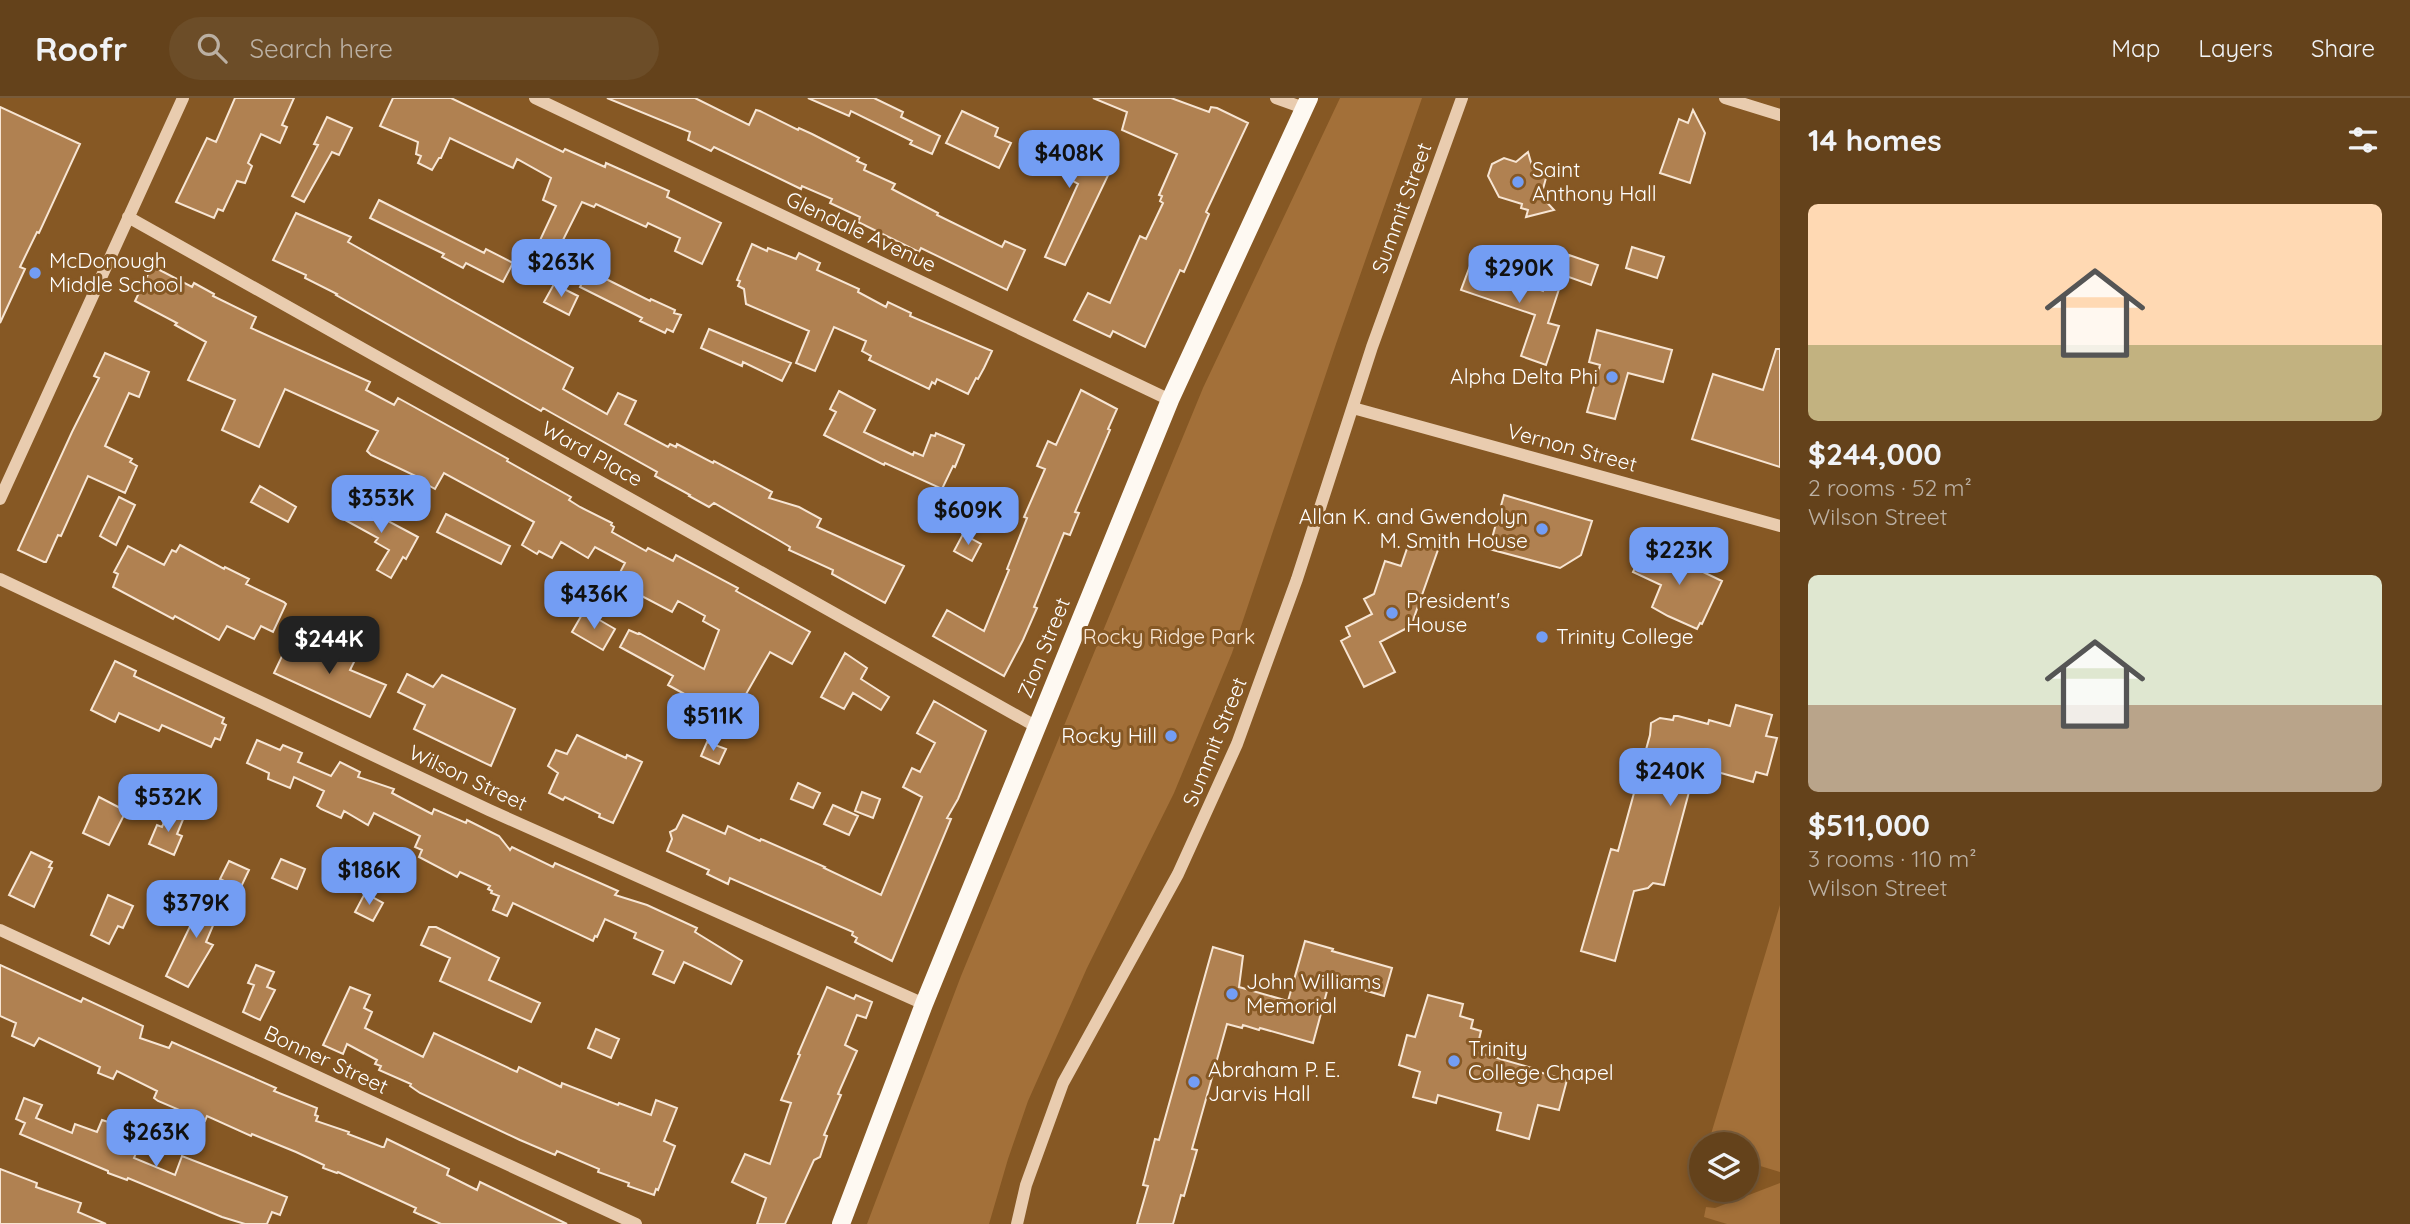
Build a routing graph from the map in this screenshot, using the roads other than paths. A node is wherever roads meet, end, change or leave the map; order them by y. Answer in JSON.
{"nodes":[{"id":1,"x":183,"y":98,"type":"edge"},
{"id":2,"x":535,"y":98,"type":"edge"},
{"id":3,"x":1276,"y":98,"type":"edge"},
{"id":4,"x":1462,"y":98,"type":"edge"},
{"id":5,"x":1725,"y":98,"type":"edge"},
{"id":6,"x":1307,"y":103,"type":"edge"},
{"id":7,"x":1780,"y":114,"type":"edge"},
{"id":8,"x":128,"y":216,"type":"junction"},
{"id":9,"x":1171,"y":400,"type":"junction"},
{"id":10,"x":1353,"y":408,"type":"junction"},
{"id":11,"x":0,"y":499,"type":"edge"},
{"id":12,"x":1780,"y":526,"type":"edge"},
{"id":13,"x":0,"y":579,"type":"edge"},
{"id":14,"x":1037,"y":727,"type":"junction"},
{"id":15,"x":0,"y":930,"type":"edge"},
{"id":16,"x":924,"y":1004,"type":"junction"},
{"id":17,"x":636,"y":1224,"type":"edge"},
{"id":18,"x":841,"y":1224,"type":"edge"},
{"id":19,"x":1017,"y":1224,"type":"edge"}],
"edges":[{"from":1,"to":8,"type":"street"},
{"from":2,"to":9,"type":"street","name":"Glendale Avenue"},
{"from":3,"to":6,"type":"street"},
{"from":4,"to":10,"type":"street","name":"Summit Street"},
{"from":5,"to":7,"type":"street"},
{"from":6,"to":9,"type":"main road","name":"Zion Street"},
{"from":8,"to":11,"type":"street"},
{"from":8,"to":14,"type":"street","name":"Ward Place"},
{"from":9,"to":14,"type":"main road","name":"Zion Street"},
{"from":10,"to":12,"type":"street","name":"Vernon Street"},
{"from":10,"to":19,"type":"street","name":"Summit Street"},
{"from":13,"to":16,"type":"street","name":"Wilson Street"},
{"from":14,"to":16,"type":"main road","name":"Zion Street"},
{"from":15,"to":17,"type":"street","name":"Bonner Street"},
{"from":16,"to":18,"type":"main road","name":"Zion Street"}]}
